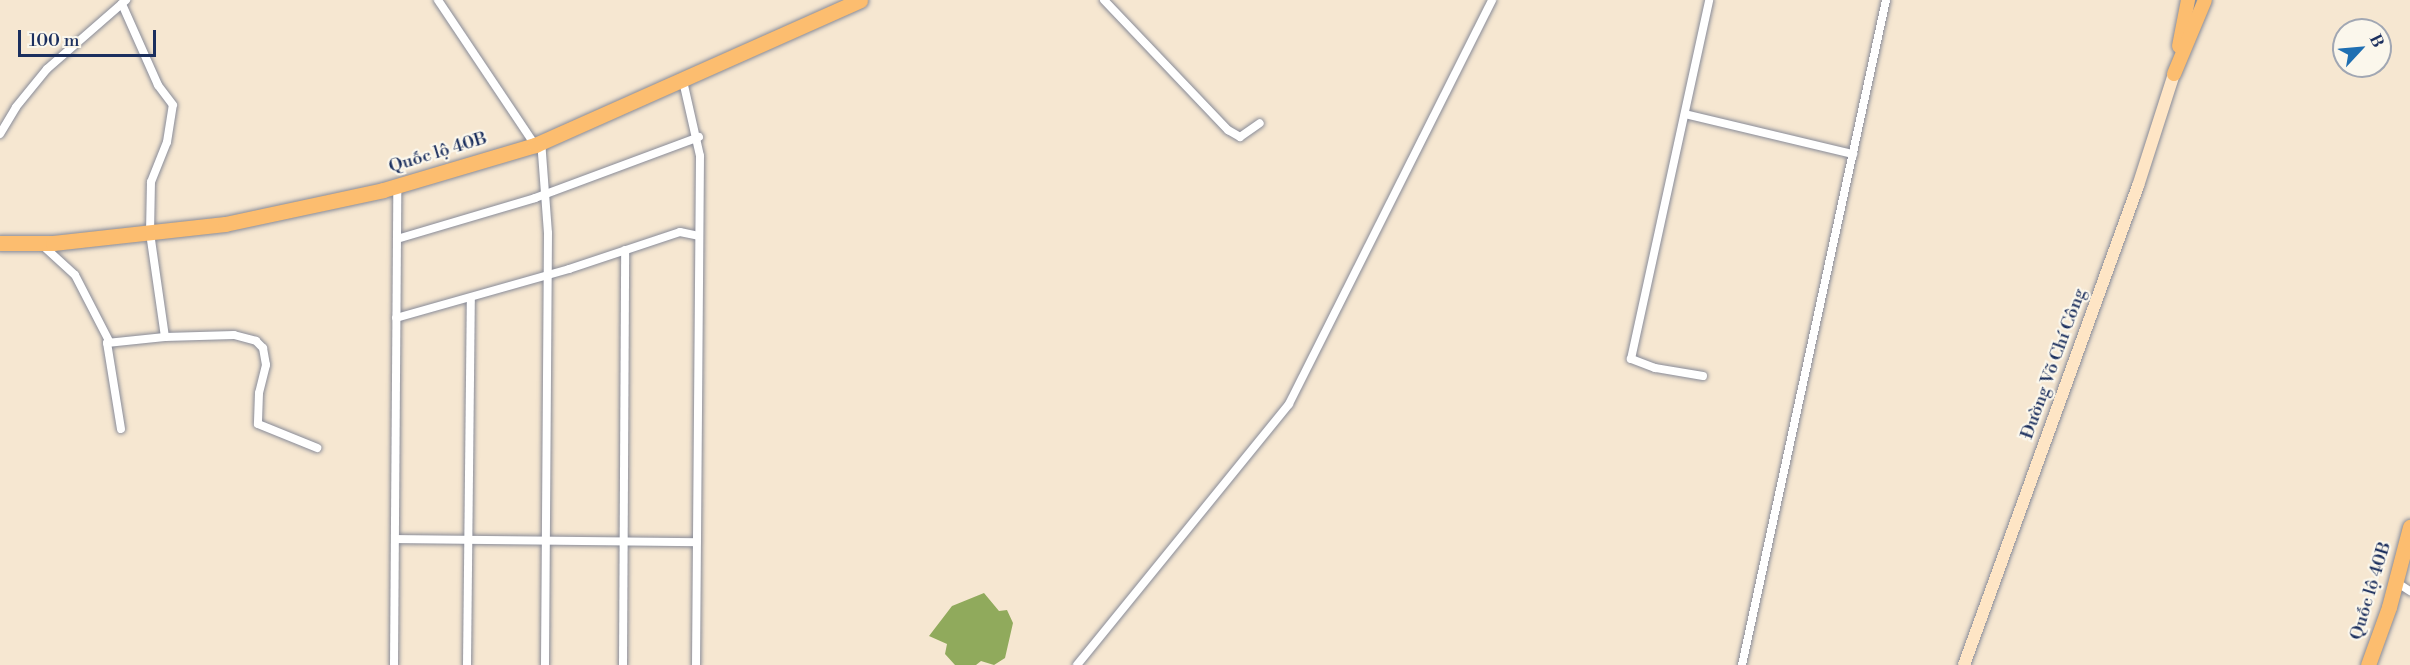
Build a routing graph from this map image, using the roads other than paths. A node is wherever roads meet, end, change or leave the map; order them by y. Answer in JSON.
{"nodes":[{"id":1,"x":438,"y":0,"type":"edge"},
{"id":2,"x":860,"y":0,"type":"edge"},
{"id":3,"x":1104,"y":0,"type":"edge"},
{"id":4,"x":1492,"y":0,"type":"edge"},
{"id":5,"x":1709,"y":0,"type":"edge"},
{"id":6,"x":1886,"y":0,"type":"edge"},
{"id":7,"x":2188,"y":0,"type":"edge"},
{"id":8,"x":2205,"y":0,"type":"edge"},
{"id":9,"x":125,"y":2,"type":"edge"},
{"id":10,"x":2174,"y":74,"type":"junction"},
{"id":11,"x":683,"y":81,"type":"junction"},
{"id":12,"x":1685,"y":114,"type":"junction"},
{"id":13,"x":1260,"y":123,"type":"dead end"},
{"id":14,"x":0,"y":134,"type":"edge"},
{"id":15,"x":699,"y":137,"type":"junction"},
{"id":16,"x":538,"y":142,"type":"junction"},
{"id":17,"x":1853,"y":154,"type":"junction"},
{"id":18,"x":397,"y":186,"type":"junction"},
{"id":19,"x":547,"y":194,"type":"junction"},
{"id":20,"x":150,"y":233,"type":"junction"},
{"id":21,"x":699,"y":236,"type":"junction"},
{"id":22,"x":397,"y":239,"type":"junction"},
{"id":23,"x":0,"y":243,"type":"edge"},
{"id":24,"x":40,"y":243,"type":"junction"},
{"id":25,"x":624,"y":250,"type":"junction"},
{"id":26,"x":548,"y":275,"type":"junction"},
{"id":27,"x":471,"y":298,"type":"junction"},
{"id":28,"x":396,"y":318,"type":"junction"},
{"id":29,"x":165,"y":337,"type":"junction"},
{"id":30,"x":109,"y":341,"type":"junction"},
{"id":31,"x":1703,"y":376,"type":"dead end"},
{"id":32,"x":121,"y":429,"type":"dead end"},
{"id":33,"x":317,"y":448,"type":"dead end"},
{"id":34,"x":2410,"y":527,"type":"edge"},
{"id":35,"x":395,"y":539,"type":"junction"},
{"id":36,"x":468,"y":539,"type":"junction"},
{"id":37,"x":546,"y":540,"type":"junction"},
{"id":38,"x":623,"y":541,"type":"junction"},
{"id":39,"x":697,"y":542,"type":"junction"},
{"id":40,"x":2396,"y":582,"type":"junction"},
{"id":41,"x":2410,"y":591,"type":"edge"},
{"id":42,"x":394,"y":665,"type":"edge"},
{"id":43,"x":467,"y":665,"type":"edge"},
{"id":44,"x":545,"y":665,"type":"edge"},
{"id":45,"x":623,"y":665,"type":"edge"},
{"id":46,"x":696,"y":665,"type":"edge"},
{"id":47,"x":1077,"y":665,"type":"edge"},
{"id":48,"x":1742,"y":665,"type":"edge"},
{"id":49,"x":1964,"y":665,"type":"edge"},
{"id":50,"x":2367,"y":665,"type":"edge"}],
"edges":[{"from":1,"to":16,"type":"street"},
{"from":2,"to":11,"type":"highway","name":"Quốc lộ 40B"},
{"from":3,"to":13,"type":"street"},
{"from":4,"to":47,"type":"street"},
{"from":5,"to":12,"type":"street"},
{"from":6,"to":17,"type":"street"},
{"from":7,"to":10,"type":"main road","name":"Đường Võ Chí Công"},
{"from":8,"to":10,"type":"main road","name":"Đường Võ Chí Công"},
{"from":9,"to":14,"type":"street"},
{"from":9,"to":20,"type":"street"},
{"from":10,"to":49,"type":"main road","name":"Đường Võ Chí Công"},
{"from":11,"to":15,"type":"street"},
{"from":11,"to":16,"type":"highway","name":"Quốc lộ 40B"},
{"from":12,"to":17,"type":"street"},
{"from":12,"to":31,"type":"street"},
{"from":15,"to":19,"type":"street"},
{"from":15,"to":21,"type":"street"},
{"from":16,"to":18,"type":"highway","name":"Quốc lộ 40B"},
{"from":16,"to":19,"type":"street"},
{"from":17,"to":48,"type":"street"},
{"from":18,"to":20,"type":"highway","name":"Quốc lộ 40B"},
{"from":18,"to":22,"type":"street"},
{"from":19,"to":22,"type":"street"},
{"from":19,"to":26,"type":"street"},
{"from":20,"to":24,"type":"highway","name":"Quốc lộ 40B"},
{"from":20,"to":29,"type":"street"},
{"from":21,"to":25,"type":"street"},
{"from":21,"to":39,"type":"street"},
{"from":22,"to":28,"type":"street"},
{"from":23,"to":24,"type":"highway","name":"Quốc lộ 40B"},
{"from":24,"to":30,"type":"street"},
{"from":25,"to":26,"type":"street"},
{"from":25,"to":38,"type":"street"},
{"from":26,"to":27,"type":"street"},
{"from":26,"to":37,"type":"street"},
{"from":27,"to":28,"type":"street"},
{"from":27,"to":36,"type":"street"},
{"from":28,"to":35,"type":"street"},
{"from":29,"to":30,"type":"street"},
{"from":29,"to":33,"type":"street"},
{"from":30,"to":32,"type":"street"},
{"from":34,"to":40,"type":"highway","name":"Quốc lộ 40B"},
{"from":35,"to":36,"type":"street"},
{"from":35,"to":42,"type":"street"},
{"from":36,"to":37,"type":"street"},
{"from":36,"to":43,"type":"street"},
{"from":37,"to":38,"type":"street"},
{"from":37,"to":44,"type":"street"},
{"from":38,"to":39,"type":"street"},
{"from":38,"to":45,"type":"street"},
{"from":39,"to":46,"type":"street"},
{"from":40,"to":41,"type":"street"},
{"from":40,"to":50,"type":"highway","name":"Quốc lộ 40B"}]}
